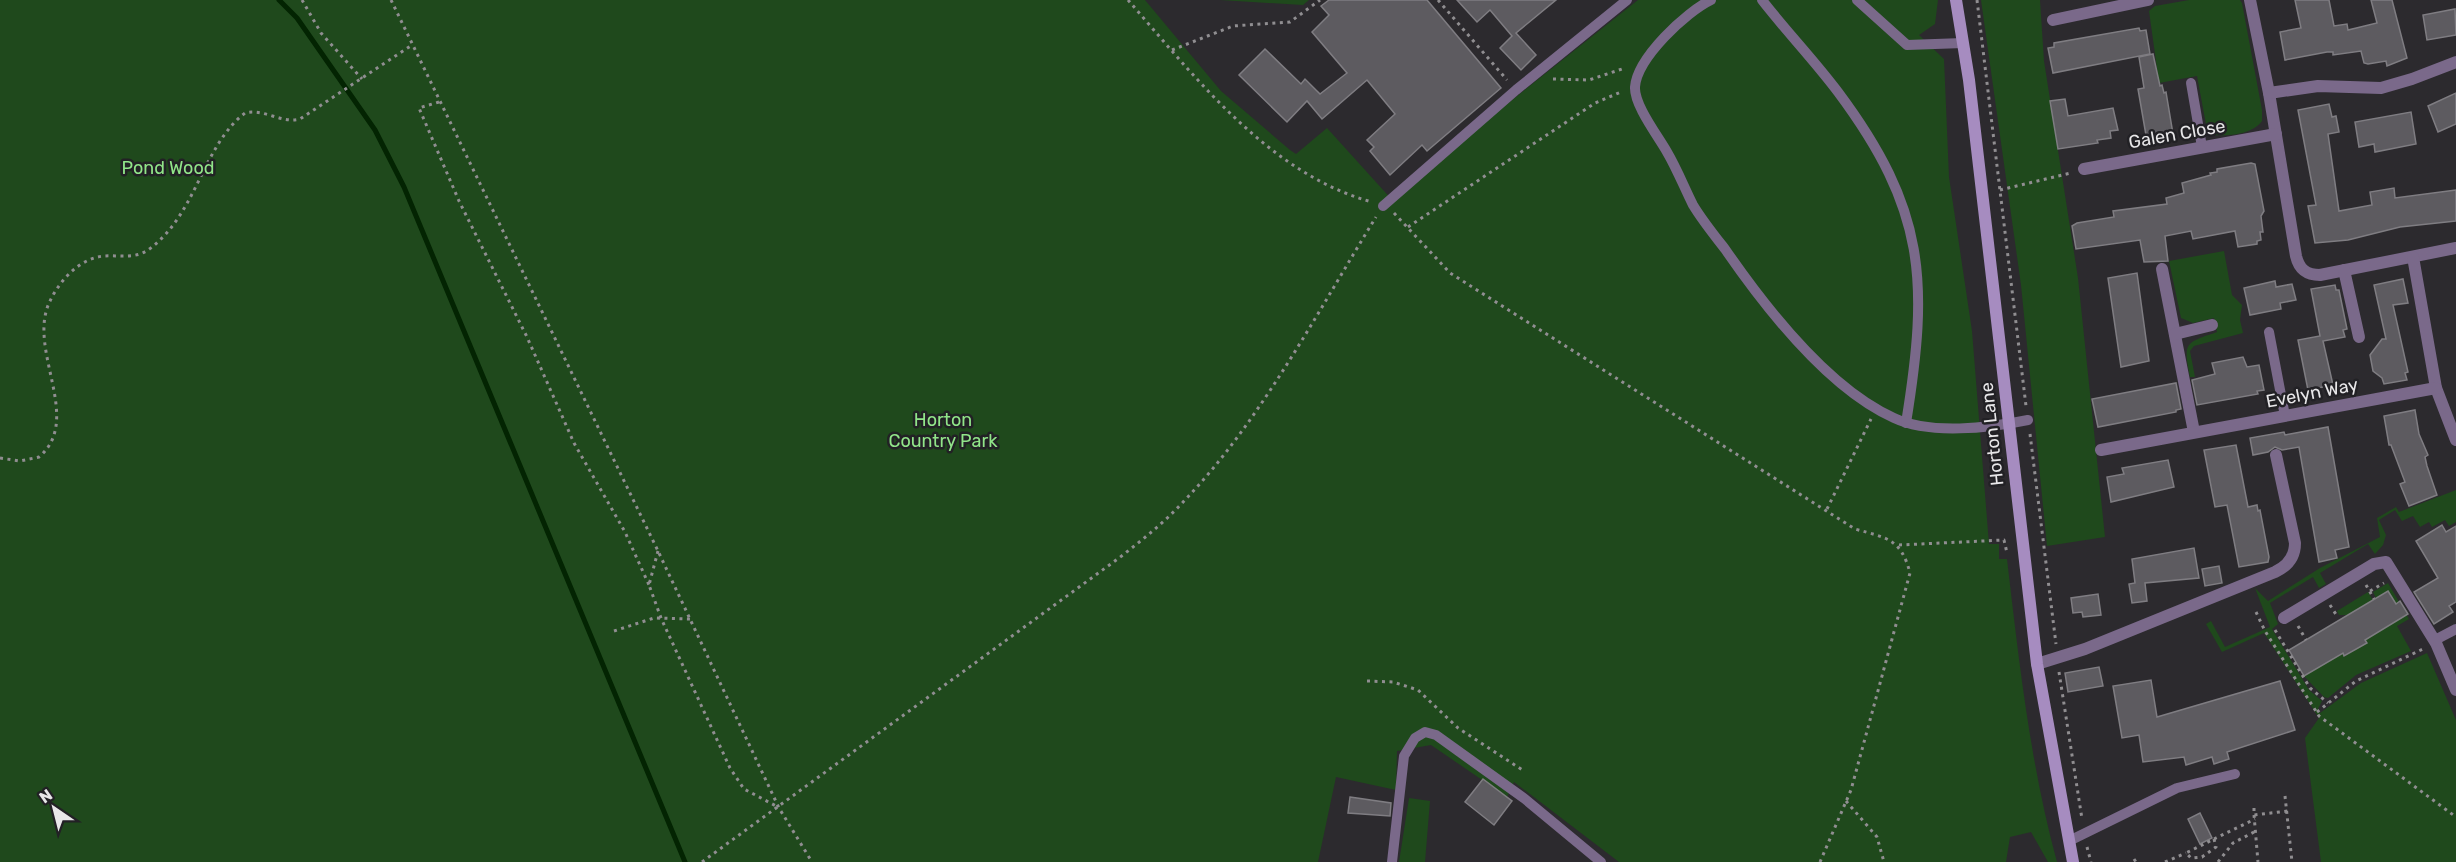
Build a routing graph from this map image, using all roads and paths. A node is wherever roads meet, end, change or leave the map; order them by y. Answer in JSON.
{"nodes":[{"id":1,"x":302,"y":0,"type":"edge"},
{"id":2,"x":391,"y":0,"type":"edge"},
{"id":3,"x":1128,"y":0,"type":"edge"},
{"id":4,"x":1320,"y":0,"type":"edge"},
{"id":5,"x":1438,"y":0,"type":"edge"},
{"id":6,"x":1627,"y":0,"type":"edge"},
{"id":7,"x":1711,"y":0,"type":"edge"},
{"id":8,"x":1761,"y":0,"type":"edge"},
{"id":9,"x":1857,"y":0,"type":"edge"},
{"id":10,"x":1956,"y":0,"type":"edge"},
{"id":11,"x":2148,"y":0,"type":"edge"},
{"id":12,"x":2250,"y":0,"type":"edge"},
{"id":13,"x":2053,"y":20,"type":"dead end"},
{"id":14,"x":1963,"y":43,"type":"junction"},
{"id":15,"x":412,"y":45,"type":"junction"},
{"id":16,"x":1172,"y":50,"type":"junction"},
{"id":17,"x":1648,"y":58,"type":"junction"},
{"id":18,"x":2456,"y":62,"type":"edge"},
{"id":19,"x":1538,"y":72,"type":"junction"},
{"id":20,"x":362,"y":79,"type":"junction"},
{"id":21,"x":2191,"y":83,"type":"dead end"},
{"id":22,"x":1516,"y":90,"type":"junction"},
{"id":23,"x":1635,"y":90,"type":"junction"},
{"id":24,"x":2269,"y":93,"type":"junction"},
{"id":25,"x":439,"y":102,"type":"junction"},
{"id":26,"x":2276,"y":134,"type":"junction"},
{"id":27,"x":2202,"y":147,"type":"junction"},
{"id":28,"x":2084,"y":169,"type":"joint"},
{"id":29,"x":2000,"y":190,"type":"dead end"},
{"id":30,"x":1383,"y":206,"type":"junction"},
{"id":31,"x":1408,"y":227,"type":"junction"},
{"id":32,"x":2456,"y":248,"type":"edge"},
{"id":33,"x":2413,"y":257,"type":"junction"},
{"id":34,"x":2162,"y":269,"type":"dead end"},
{"id":35,"x":2344,"y":270,"type":"junction"},
{"id":36,"x":2212,"y":325,"type":"dead end"},
{"id":37,"x":2269,"y":332,"type":"dead end"},
{"id":38,"x":2175,"y":334,"type":"junction"},
{"id":39,"x":2359,"y":337,"type":"dead end"},
{"id":40,"x":2436,"y":388,"type":"junction"},
{"id":41,"x":1875,"y":410,"type":"junction"},
{"id":42,"x":2284,"y":416,"type":"junction"},
{"id":43,"x":2028,"y":420,"type":"dead end"},
{"id":44,"x":1906,"y":423,"type":"junction"},
{"id":45,"x":2009,"y":424,"type":"junction"},
{"id":46,"x":2194,"y":432,"type":"junction"},
{"id":47,"x":2456,"y":440,"type":"edge"},
{"id":48,"x":2101,"y":450,"type":"dead end"},
{"id":49,"x":2276,"y":455,"type":"dead end"},
{"id":50,"x":0,"y":458,"type":"edge"},
{"id":51,"x":1827,"y":509,"type":"junction"},
{"id":52,"x":1899,"y":545,"type":"junction"},
{"id":53,"x":658,"y":551,"type":"junction"},
{"id":54,"x":2007,"y":553,"type":"dead end"},
{"id":55,"x":648,"y":585,"type":"junction"},
{"id":56,"x":2256,"y":612,"type":"dead end"},
{"id":57,"x":661,"y":618,"type":"junction"},
{"id":58,"x":2284,"y":618,"type":"joint"},
{"id":59,"x":690,"y":619,"type":"junction"},
{"id":60,"x":2456,"y":629,"type":"edge"},
{"id":61,"x":614,"y":631,"type":"dead end"},
{"id":62,"x":2436,"y":642,"type":"junction"},
{"id":63,"x":2037,"y":664,"type":"junction"},
{"id":64,"x":1367,"y":681,"type":"dead end"},
{"id":65,"x":2456,"y":690,"type":"edge"},
{"id":66,"x":2328,"y":703,"type":"junction"},
{"id":67,"x":2317,"y":712,"type":"junction"},
{"id":68,"x":1524,"y":771,"type":"dead end"},
{"id":69,"x":2235,"y":774,"type":"dead end"},
{"id":70,"x":2285,"y":796,"type":"dead end"},
{"id":71,"x":1846,"y":801,"type":"junction"},
{"id":72,"x":779,"y":808,"type":"junction"},
{"id":73,"x":2254,"y":808,"type":"dead end"},
{"id":74,"x":2288,"y":811,"type":"junction"},
{"id":75,"x":2255,"y":817,"type":"junction"},
{"id":76,"x":2456,"y":817,"type":"edge"},
{"id":77,"x":2256,"y":831,"type":"junction"},
{"id":78,"x":2214,"y":839,"type":"junction"},
{"id":79,"x":2069,"y":841,"type":"junction"},
{"id":80,"x":2186,"y":853,"type":"junction"},
{"id":81,"x":2206,"y":856,"type":"junction"},
{"id":82,"x":702,"y":862,"type":"edge"},
{"id":83,"x":812,"y":862,"type":"edge"},
{"id":84,"x":1392,"y":862,"type":"edge"},
{"id":85,"x":1601,"y":862,"type":"edge"},
{"id":86,"x":1820,"y":862,"type":"edge"},
{"id":87,"x":1884,"y":862,"type":"edge"},
{"id":88,"x":2073,"y":862,"type":"edge"},
{"id":89,"x":2165,"y":862,"type":"edge"},
{"id":90,"x":2208,"y":862,"type":"edge"},
{"id":91,"x":2218,"y":862,"type":"edge"},
{"id":92,"x":2258,"y":862,"type":"edge"},
{"id":93,"x":2292,"y":862,"type":"edge"}],
"edges":[{"from":1,"to":20,"type":"path"},
{"from":2,"to":15,"type":"path"},
{"from":3,"to":16,"type":"path"},
{"from":4,"to":16,"type":"path"},
{"from":5,"to":22,"type":"path"},
{"from":6,"to":19,"type":"lane"},
{"from":7,"to":17,"type":"lane"},
{"from":8,"to":44,"type":"lane"},
{"from":9,"to":14,"type":"lane"},
{"from":10,"to":14,"type":"street","name":"Horton Lane"},
{"from":11,"to":13,"type":"street"},
{"from":12,"to":24,"type":"street"},
{"from":14,"to":45,"type":"street","name":"Horton Lane"},
{"from":15,"to":20,"type":"path"},
{"from":15,"to":25,"type":"path"},
{"from":16,"to":30,"type":"path"},
{"from":17,"to":19,"type":"path"},
{"from":17,"to":23,"type":"lane"},
{"from":18,"to":24,"type":"street"},
{"from":19,"to":22,"type":"lane"},
{"from":20,"to":50,"type":"path"},
{"from":21,"to":27,"type":"lane"},
{"from":22,"to":30,"type":"lane"},
{"from":23,"to":31,"type":"path"},
{"from":23,"to":41,"type":"lane"},
{"from":24,"to":26,"type":"street"},
{"from":25,"to":53,"type":"path"},
{"from":25,"to":55,"type":"path"},
{"from":26,"to":27,"type":"street","name":"Galen Close"},
{"from":26,"to":35,"type":"street"},
{"from":27,"to":28,"type":"street","name":"Galen Close"},
{"from":28,"to":29,"type":"path"},
{"from":30,"to":31,"type":"path"},
{"from":30,"to":72,"type":"path"},
{"from":31,"to":51,"type":"path"},
{"from":32,"to":33,"type":"street"},
{"from":33,"to":35,"type":"street"},
{"from":33,"to":40,"type":"street"},
{"from":34,"to":38,"type":"street"},
{"from":35,"to":39,"type":"street"},
{"from":36,"to":38,"type":"street"},
{"from":37,"to":42,"type":"lane"},
{"from":38,"to":46,"type":"street"},
{"from":40,"to":42,"type":"street","name":"Evelyn Way"},
{"from":40,"to":47,"type":"street"},
{"from":41,"to":44,"type":"lane"},
{"from":41,"to":51,"type":"path"},
{"from":42,"to":46,"type":"street","name":"Evelyn Way"},
{"from":43,"to":45,"type":"lane"},
{"from":44,"to":45,"type":"lane"},
{"from":45,"to":63,"type":"street","name":"Horton Lane"},
{"from":46,"to":48,"type":"street","name":"Evelyn Way"},
{"from":49,"to":63,"type":"street"},
{"from":51,"to":52,"type":"path"},
{"from":52,"to":54,"type":"path"},
{"from":52,"to":71,"type":"path"},
{"from":53,"to":55,"type":"path"},
{"from":53,"to":59,"type":"path"},
{"from":55,"to":57,"type":"path"},
{"from":56,"to":67,"type":"path"},
{"from":57,"to":59,"type":"path"},
{"from":57,"to":61,"type":"path"},
{"from":57,"to":72,"type":"path"},
{"from":58,"to":62,"type":"street"},
{"from":58,"to":66,"type":"path"},
{"from":59,"to":72,"type":"path"},
{"from":60,"to":62,"type":"lane"},
{"from":62,"to":65,"type":"street"},
{"from":62,"to":66,"type":"path"},
{"from":63,"to":79,"type":"street","name":"Horton Lane"},
{"from":64,"to":68,"type":"path"},
{"from":66,"to":67,"type":"path"},
{"from":67,"to":76,"type":"path"},
{"from":69,"to":79,"type":"lane"},
{"from":70,"to":74,"type":"path"},
{"from":71,"to":86,"type":"path"},
{"from":71,"to":87,"type":"path"},
{"from":72,"to":82,"type":"path"},
{"from":72,"to":83,"type":"path"},
{"from":73,"to":75,"type":"path"},
{"from":74,"to":75,"type":"path"},
{"from":74,"to":93,"type":"path"},
{"from":75,"to":77,"type":"path"},
{"from":75,"to":78,"type":"path"},
{"from":77,"to":91,"type":"path"},
{"from":77,"to":92,"type":"path"},
{"from":78,"to":80,"type":"path"},
{"from":78,"to":81,"type":"path"},
{"from":79,"to":88,"type":"street","name":"Horton Lane"},
{"from":80,"to":81,"type":"path"},
{"from":80,"to":89,"type":"path"},
{"from":81,"to":90,"type":"path"},
{"from":84,"to":85,"type":"lane"}]}
